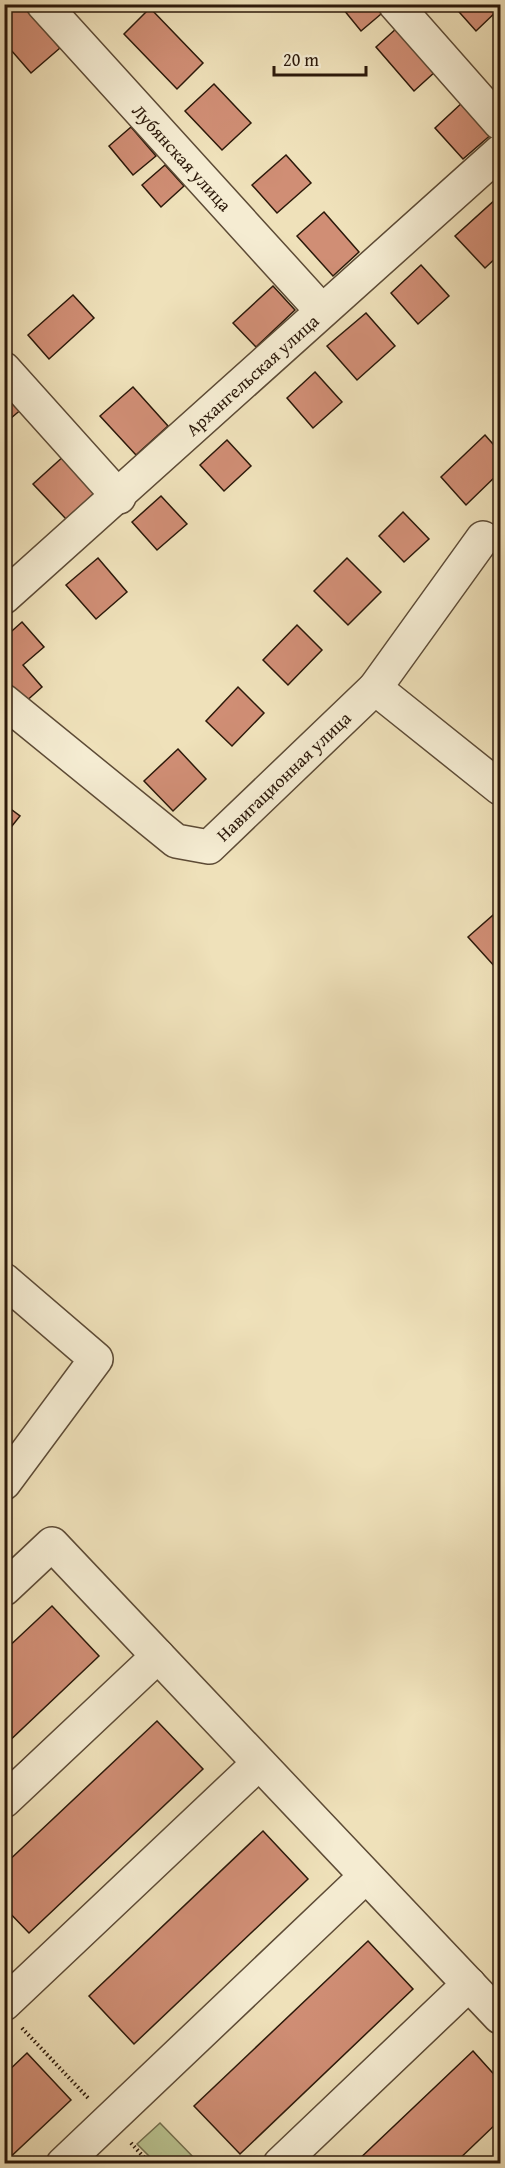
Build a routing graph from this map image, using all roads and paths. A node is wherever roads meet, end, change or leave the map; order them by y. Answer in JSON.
{"nodes":[{"id":1,"x":43,"y":4,"type":"edge"},
{"id":2,"x":395,"y":4,"type":"edge"},
{"id":3,"x":501,"y":123,"type":"edge"},
{"id":4,"x":501,"y":152,"type":"edge"},
{"id":5,"x":322,"y":311,"type":"junction"},
{"id":6,"x":4,"y":369,"type":"edge"},
{"id":7,"x":119,"y":496,"type":"junction"},
{"id":8,"x":483,"y":537,"type":"dead end"},
{"id":9,"x":4,"y":597,"type":"edge"},
{"id":10,"x":375,"y":688,"type":"junction"},
{"id":11,"x":4,"y":701,"type":"edge"},
{"id":12,"x":501,"y":788,"type":"edge"},
{"id":13,"x":4,"y":1280,"type":"edge"},
{"id":14,"x":4,"y":1483,"type":"edge"},
{"id":15,"x":4,"y":1589,"type":"edge"},
{"id":16,"x":158,"y":1656,"type":"junction"},
{"id":17,"x":259,"y":1763,"type":"junction"},
{"id":18,"x":4,"y":1801,"type":"edge"},
{"id":19,"x":366,"y":1876,"type":"junction"},
{"id":20,"x":470,"y":1984,"type":"junction"},
{"id":21,"x":13,"y":2016,"type":"edge"},
{"id":22,"x":501,"y":2017,"type":"edge"},
{"id":23,"x":109,"y":2120,"type":"junction"},
{"id":24,"x":63,"y":2163,"type":"edge"},
{"id":25,"x":150,"y":2163,"type":"edge"},
{"id":26,"x":280,"y":2163,"type":"edge"}],
"edges":[{"from":1,"to":5,"type":"street","name":"Лубянская улица"},
{"from":2,"to":3,"type":"street"},
{"from":4,"to":5,"type":"street","name":"Архангельская улица"},
{"from":5,"to":7,"type":"street","name":"Архангельская улица"},
{"from":6,"to":7,"type":"street"},
{"from":7,"to":9,"type":"street","name":"Архангельская улица"},
{"from":8,"to":10,"type":"street"},
{"from":10,"to":11,"type":"street","name":"Навигационная улица"},
{"from":10,"to":12,"type":"street"},
{"from":13,"to":14,"type":"street"},
{"from":15,"to":16,"type":"street"},
{"from":16,"to":17,"type":"street"},
{"from":16,"to":18,"type":"street"},
{"from":17,"to":19,"type":"street"},
{"from":17,"to":21,"type":"street"},
{"from":19,"to":20,"type":"street"},
{"from":19,"to":23,"type":"street"},
{"from":20,"to":22,"type":"street"},
{"from":20,"to":26,"type":"street"},
{"from":21,"to":23,"type":"path"},
{"from":23,"to":24,"type":"street"},
{"from":23,"to":25,"type":"path"}]}
